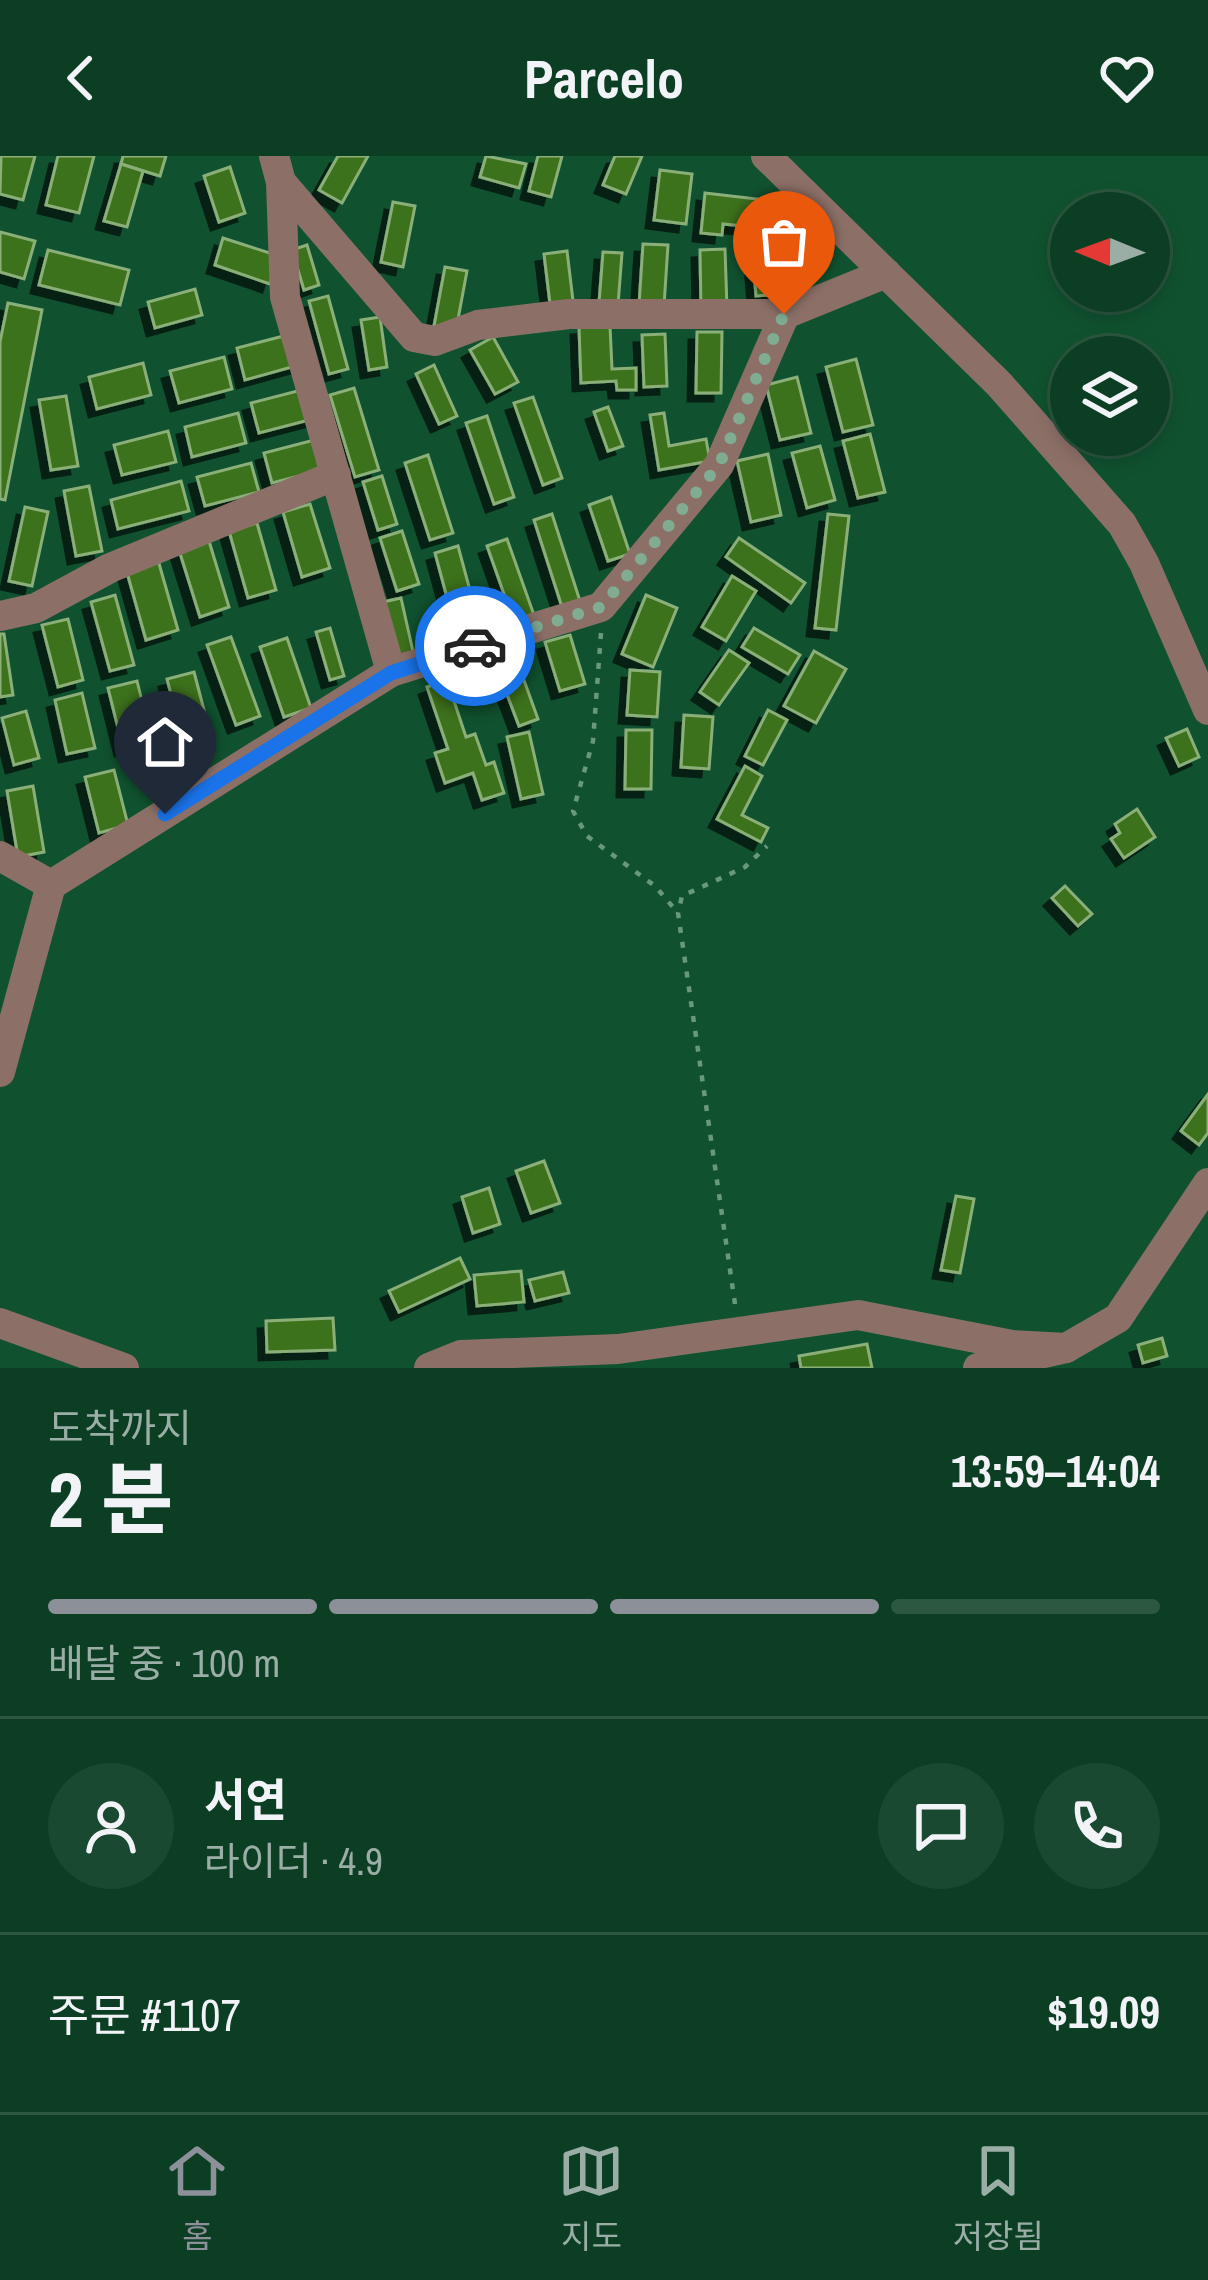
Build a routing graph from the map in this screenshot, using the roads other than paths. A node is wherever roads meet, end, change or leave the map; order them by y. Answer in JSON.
{"nodes":[{"id":1,"x":766,"y":156,"type":"edge"},
{"id":2,"x":278,"y":169,"type":"edge"},
{"id":3,"x":886,"y":273,"type":"junction"},
{"id":4,"x":784,"y":314,"type":"junction"},
{"id":5,"x":336,"y":475,"type":"junction"},
{"id":6,"x":0,"y":616,"type":"edge"},
{"id":7,"x":391,"y":673,"type":"junction"},
{"id":8,"x":1208,"y":710,"type":"edge"},
{"id":9,"x":0,"y":856,"type":"edge"},
{"id":10,"x":51,"y":885,"type":"junction"},
{"id":11,"x":0,"y":1072,"type":"edge"},
{"id":12,"x":1208,"y":1183,"type":"edge"},
{"id":13,"x":0,"y":1323,"type":"edge"},
{"id":14,"x":1066,"y":1348,"type":"junction"},
{"id":15,"x":124,"y":1368,"type":"edge"},
{"id":16,"x":430,"y":1368,"type":"edge"},
{"id":17,"x":978,"y":1368,"type":"edge"}],
"edges":[{"from":1,"to":3,"type":"street"},
{"from":2,"to":4,"type":"street"},
{"from":2,"to":5,"type":"street"},
{"from":3,"to":4,"type":"street"},
{"from":3,"to":8,"type":"street"},
{"from":4,"to":7,"type":"street"},
{"from":5,"to":6,"type":"street"},
{"from":5,"to":7,"type":"street"},
{"from":7,"to":10,"type":"street"},
{"from":9,"to":10,"type":"street"},
{"from":10,"to":11,"type":"street"},
{"from":12,"to":14,"type":"street"},
{"from":13,"to":15,"type":"street"},
{"from":14,"to":16,"type":"street"},
{"from":14,"to":17,"type":"street"}]}
